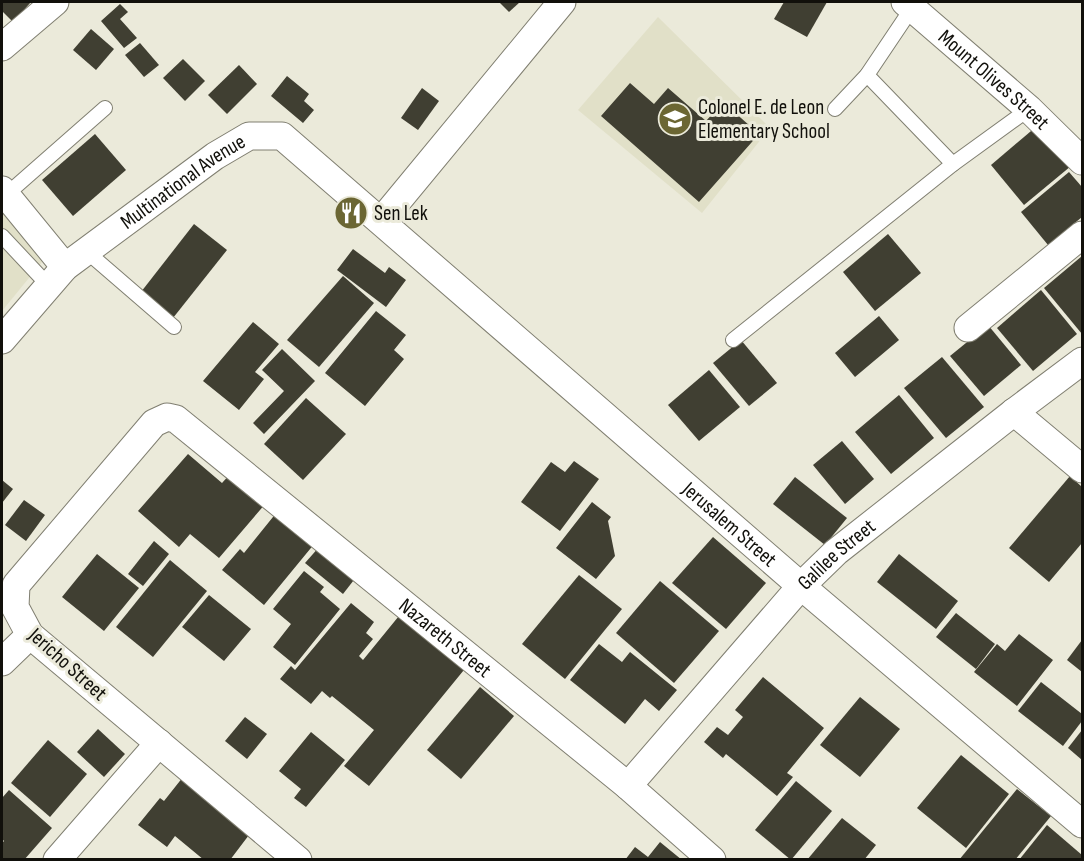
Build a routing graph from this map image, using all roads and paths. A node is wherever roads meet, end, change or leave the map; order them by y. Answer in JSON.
{"nodes":[{"id":1,"x":55,"y":2,"type":"edge"},
{"id":2,"x":562,"y":2,"type":"edge"},
{"id":3,"x":909,"y":5,"type":"edge"},
{"id":4,"x":2,"y":47,"type":"edge"},
{"id":5,"x":867,"y":75,"type":"junction"},
{"id":6,"x":105,"y":108,"type":"dead end"},
{"id":7,"x":835,"y":109,"type":"dead end"},
{"id":8,"x":1029,"y":109,"type":"junction"},
{"id":9,"x":1083,"y":161,"type":"edge"},
{"id":10,"x":952,"y":164,"type":"junction"},
{"id":11,"x":4,"y":193,"type":"edge"},
{"id":12,"x":382,"y":220,"type":"junction"},
{"id":13,"x":1083,"y":235,"type":"edge"},
{"id":14,"x":2,"y":236,"type":"edge"},
{"id":15,"x":66,"y":267,"type":"junction"},
{"id":16,"x":174,"y":327,"type":"dead end"},
{"id":17,"x":968,"y":328,"type":"dead end"},
{"id":18,"x":2,"y":339,"type":"edge"},
{"id":19,"x":733,"y":340,"type":"dead end"},
{"id":20,"x":1083,"y":361,"type":"edge"},
{"id":21,"x":1014,"y":412,"type":"junction"},
{"id":22,"x":176,"y":419,"type":"joint"},
{"id":23,"x":1083,"y":469,"type":"edge"},
{"id":24,"x":801,"y":586,"type":"junction"},
{"id":25,"x":30,"y":636,"type":"junction"},
{"id":26,"x":2,"y":662,"type":"edge"},
{"id":27,"x":159,"y":743,"type":"junction"},
{"id":28,"x":628,"y":786,"type":"junction"},
{"id":29,"x":1083,"y":824,"type":"edge"},
{"id":30,"x":57,"y":860,"type":"edge"},
{"id":31,"x":298,"y":860,"type":"edge"},
{"id":32,"x":712,"y":860,"type":"edge"}],
"edges":[{"from":1,"to":4,"type":"street"},
{"from":2,"to":12,"type":"street"},
{"from":3,"to":5,"type":"lane"},
{"from":3,"to":8,"type":"street","name":"Mount Olives Street"},
{"from":5,"to":7,"type":"lane"},
{"from":5,"to":10,"type":"lane"},
{"from":6,"to":11,"type":"lane"},
{"from":8,"to":9,"type":"street","name":"Mount Olives Street"},
{"from":8,"to":10,"type":"lane"},
{"from":10,"to":19,"type":"lane"},
{"from":11,"to":15,"type":"street"},
{"from":12,"to":15,"type":"street","name":"Multinational Avenue"},
{"from":12,"to":24,"type":"street","name":"Jerusalem Street"},
{"from":13,"to":17,"type":"street"},
{"from":14,"to":15,"type":"lane"},
{"from":15,"to":16,"type":"lane"},
{"from":15,"to":18,"type":"street","name":"Multinational Avenue"},
{"from":20,"to":21,"type":"street","name":"Galilee Street"},
{"from":21,"to":23,"type":"street"},
{"from":21,"to":24,"type":"street","name":"Galilee Street"},
{"from":22,"to":25,"type":"street","name":"Jericho Street"},
{"from":22,"to":28,"type":"street","name":"Nazareth Street"},
{"from":24,"to":28,"type":"street","name":"Galilee Street"},
{"from":24,"to":29,"type":"street","name":"Jerusalem Street"},
{"from":25,"to":26,"type":"street"},
{"from":25,"to":27,"type":"street","name":"Jericho Street"},
{"from":27,"to":30,"type":"street"},
{"from":27,"to":31,"type":"street","name":"Jericho Street"},
{"from":28,"to":32,"type":"street","name":"Nazareth Street"}]}
